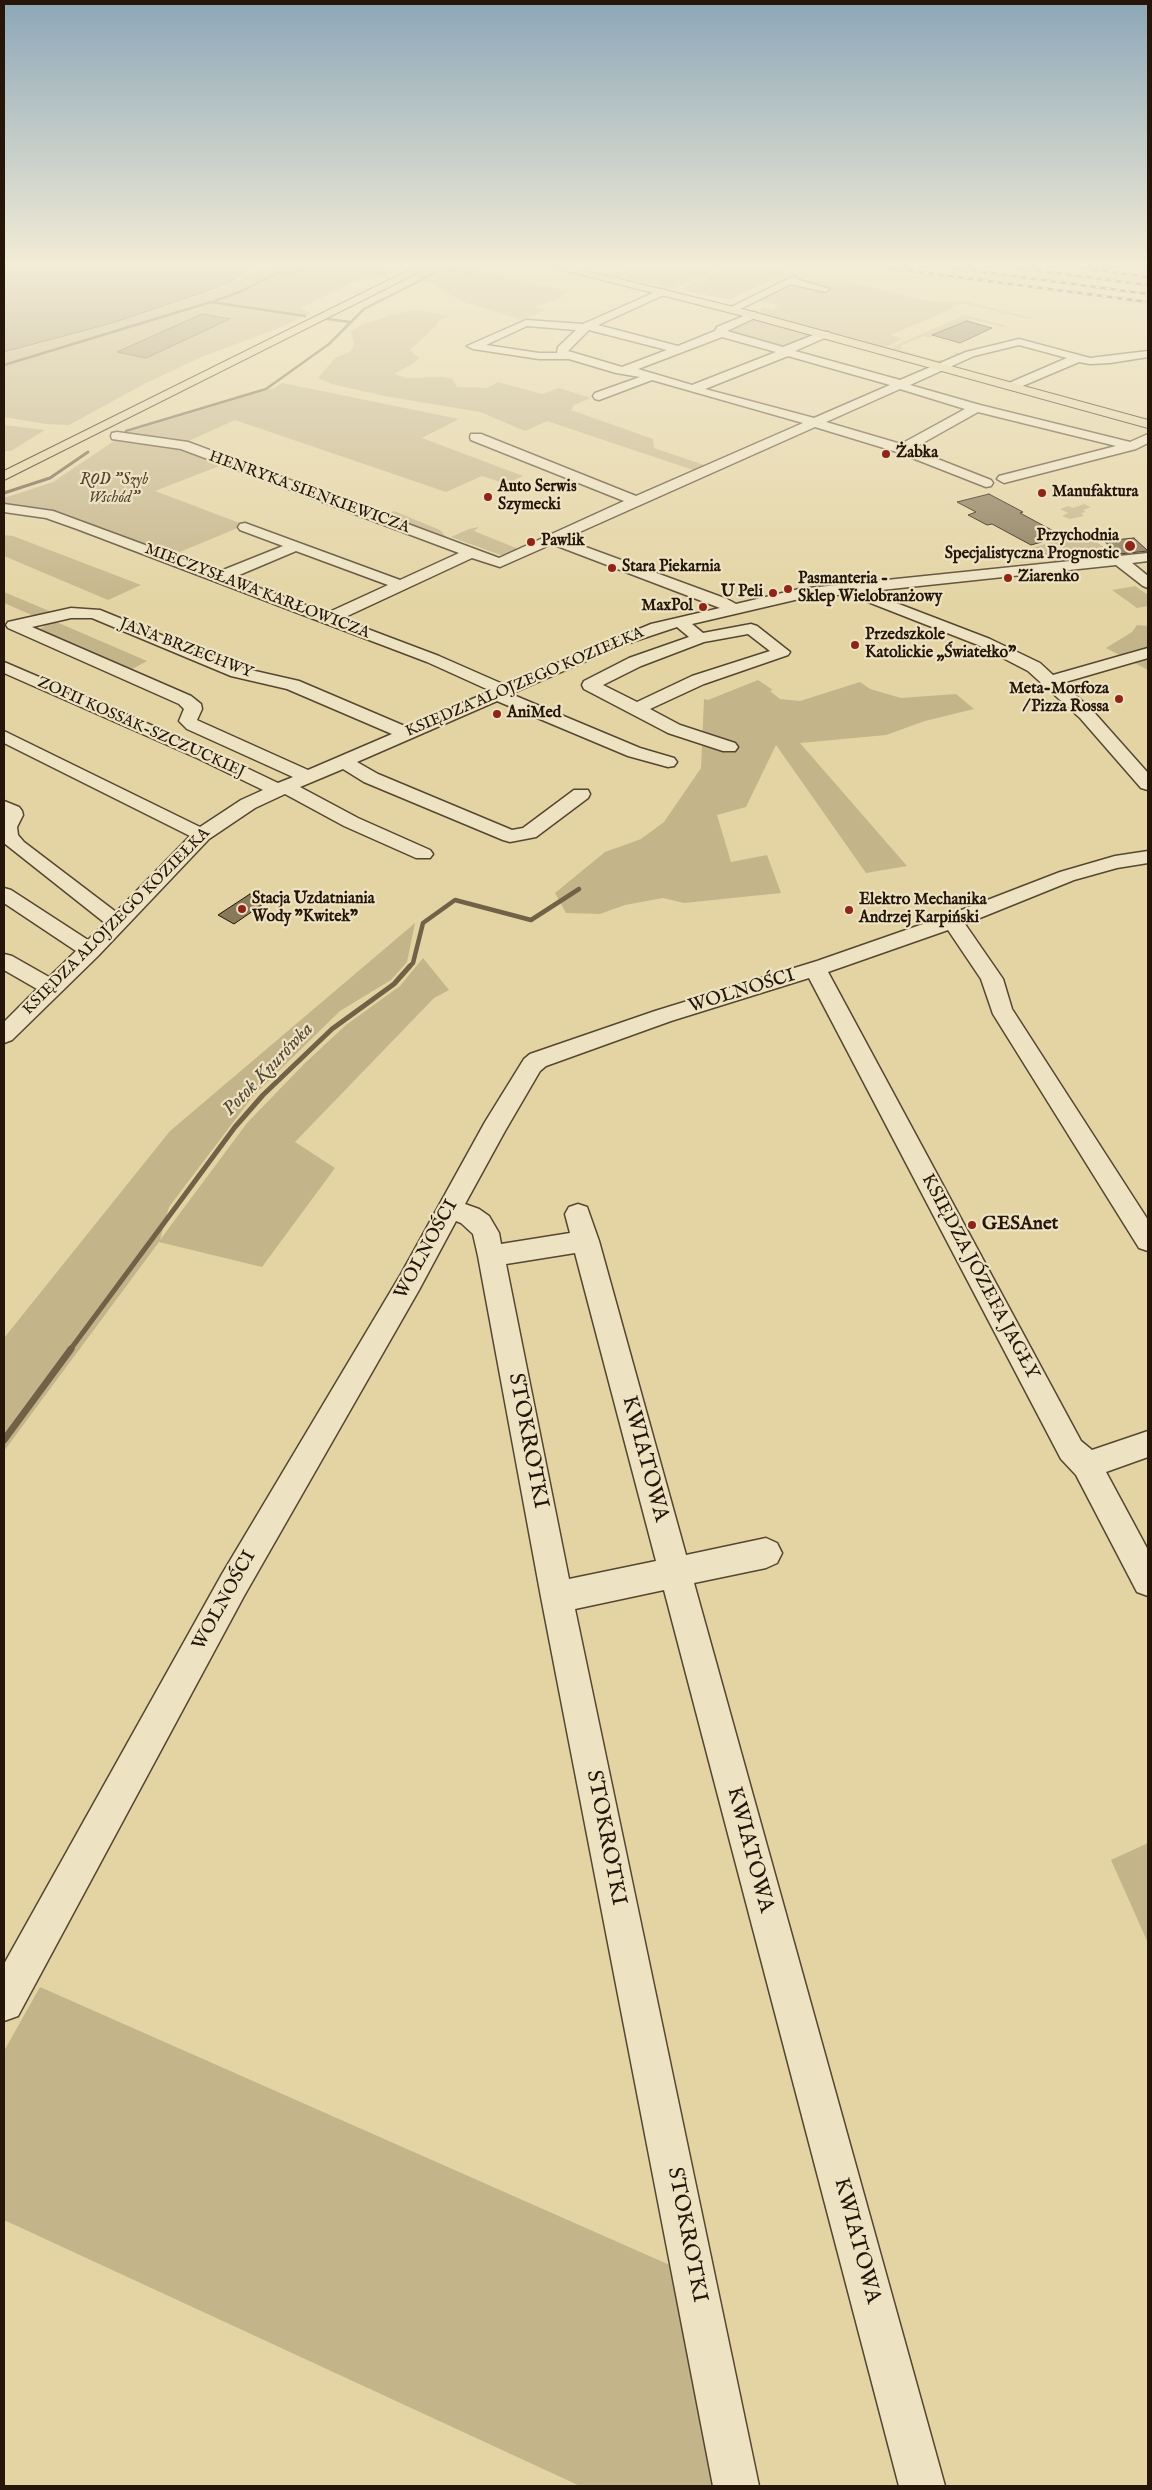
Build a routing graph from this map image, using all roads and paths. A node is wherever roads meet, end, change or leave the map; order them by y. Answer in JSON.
{"nodes":[{"id":1,"x":179,"y":382,"type":"edge"},
{"id":2,"x":192,"y":382,"type":"edge"},
{"id":3,"x":635,"y":382,"type":"edge"},
{"id":4,"x":671,"y":382,"type":"edge"},
{"id":5,"x":710,"y":382,"type":"edge"},
{"id":6,"x":893,"y":382,"type":"edge"},
{"id":7,"x":903,"y":382,"type":"edge"},
{"id":8,"x":1000,"y":382,"type":"edge"},
{"id":9,"x":1022,"y":382,"type":"edge"},
{"id":10,"x":899,"y":384,"type":"junction"},
{"id":11,"x":1013,"y":386,"type":"junction"},
{"id":12,"x":693,"y":389,"type":"junction"},
{"id":13,"x":599,"y":396,"type":"dead end"},
{"id":14,"x":976,"y":408,"type":"junction"},
{"id":15,"x":814,"y":423,"type":"junction"},
{"id":16,"x":1148,"y":424,"type":"edge"},
{"id":17,"x":117,"y":436,"type":"dead end"},
{"id":18,"x":476,"y":437,"type":"dead end"},
{"id":19,"x":1148,"y":438,"type":"edge"},
{"id":20,"x":1131,"y":446,"type":"junction"},
{"id":21,"x":902,"y":449,"type":"junction"},
{"id":22,"x":4,"y":468,"type":"edge"},
{"id":23,"x":4,"y":476,"type":"edge"},
{"id":24,"x":1004,"y":480,"type":"dead end"},
{"id":25,"x":986,"y":483,"type":"dead end"},
{"id":26,"x":636,"y":501,"type":"junction"},
{"id":27,"x":4,"y":508,"type":"edge"},
{"id":28,"x":245,"y":527,"type":"dead end"},
{"id":29,"x":552,"y":539,"type":"junction"},
{"id":30,"x":296,"y":546,"type":"junction"},
{"id":31,"x":470,"y":554,"type":"junction"},
{"id":32,"x":1148,"y":557,"type":"edge"},
{"id":33,"x":1119,"y":560,"type":"junction"},
{"id":34,"x":218,"y":578,"type":"junction"},
{"id":35,"x":1148,"y":583,"type":"edge"},
{"id":36,"x":401,"y":585,"type":"junction"},
{"id":37,"x":858,"y":588,"type":"junction"},
{"id":38,"x":733,"y":609,"type":"junction"},
{"id":39,"x":328,"y":619,"type":"junction"},
{"id":40,"x":678,"y":621,"type":"junction"},
{"id":41,"x":11,"y":623,"type":"edge"},
{"id":42,"x":700,"y":638,"type":"junction"},
{"id":43,"x":1148,"y":653,"type":"edge"},
{"id":44,"x":4,"y":667,"type":"edge"},
{"id":45,"x":1051,"y":681,"type":"junction"},
{"id":46,"x":501,"y":693,"type":"junction"},
{"id":47,"x":637,"y":709,"type":"junction"},
{"id":48,"x":408,"y":734,"type":"junction"},
{"id":49,"x":4,"y":736,"type":"edge"},
{"id":50,"x":728,"y":747,"type":"dead end"},
{"id":51,"x":344,"y":761,"type":"junction"},
{"id":52,"x":668,"y":762,"type":"dead end"},
{"id":53,"x":308,"y":777,"type":"junction"},
{"id":54,"x":1148,"y":784,"type":"edge"},
{"id":55,"x":282,"y":788,"type":"junction"},
{"id":56,"x":581,"y":794,"type":"dead end"},
{"id":57,"x":4,"y":807,"type":"edge"},
{"id":58,"x":202,"y":835,"type":"junction"},
{"id":59,"x":423,"y":854,"type":"dead end"},
{"id":60,"x":1141,"y":857,"type":"edge"},
{"id":61,"x":1148,"y":875,"type":"edge"},
{"id":62,"x":4,"y":894,"type":"edge"},
{"id":63,"x":119,"y":921,"type":"junction"},
{"id":64,"x":953,"y":921,"type":"junction"},
{"id":65,"x":90,"y":951,"type":"junction"},
{"id":66,"x":4,"y":961,"type":"edge"},
{"id":67,"x":815,"y":969,"type":"junction"},
{"id":68,"x":51,"y":988,"type":"junction"},
{"id":69,"x":4,"y":1035,"type":"edge"},
{"id":70,"x":450,"y":1209,"type":"junction"},
{"id":71,"x":1148,"y":1241,"type":"edge"},
{"id":72,"x":492,"y":1256,"type":"junction"},
{"id":73,"x":1148,"y":1444,"type":"edge"},
{"id":74,"x":1087,"y":1465,"type":"junction"},
{"id":75,"x":766,"y":1552,"type":"dead end"},
{"id":76,"x":674,"y":1572,"type":"junction"},
{"id":77,"x":1148,"y":1581,"type":"edge"},
{"id":78,"x":557,"y":1597,"type":"junction"},
{"id":79,"x":4,"y":2002,"type":"edge"},
{"id":80,"x":736,"y":2486,"type":"edge"},
{"id":81,"x":922,"y":2486,"type":"edge"}],
"edges":[{"from":1,"to":22,"type":"main road"},
{"from":2,"to":23,"type":"main road"},
{"from":3,"to":13,"type":"street"},
{"from":4,"to":12,"type":"street"},
{"from":5,"to":12,"type":"street"},
{"from":6,"to":10,"type":"street"},
{"from":7,"to":10,"type":"street","name":"HENRYKA SIENKIEWICZA"},
{"from":8,"to":11,"type":"main road"},
{"from":9,"to":11,"type":"street"},
{"from":10,"to":14,"type":"street"},
{"from":10,"to":15,"type":"street","name":"HENRYKA SIENKIEWICZA"},
{"from":11,"to":16,"type":"main road"},
{"from":12,"to":15,"type":"street"},
{"from":14,"to":20,"type":"street"},
{"from":14,"to":21,"type":"street"},
{"from":15,"to":21,"type":"street"},
{"from":15,"to":26,"type":"street","name":"HENRYKA SIENKIEWICZA"},
{"from":17,"to":31,"type":"street","name":"HENRYKA SIENKIEWICZA"},
{"from":18,"to":26,"type":"street"},
{"from":19,"to":20,"type":"street"},
{"from":20,"to":24,"type":"street"},
{"from":21,"to":25,"type":"street"},
{"from":26,"to":29,"type":"street","name":"HENRYKA SIENKIEWICZA"},
{"from":27,"to":34,"type":"street","name":"MIECZYSŁAWA KARŁOWICZA"},
{"from":28,"to":30,"type":"street"},
{"from":29,"to":31,"type":"street","name":"HENRYKA SIENKIEWICZA"},
{"from":29,"to":38,"type":"street"},
{"from":30,"to":34,"type":"street"},
{"from":30,"to":36,"type":"street"},
{"from":31,"to":36,"type":"street"},
{"from":32,"to":33,"type":"street","name":"KSIĘDZA ALOJZEGO KOZIEŁKA"},
{"from":33,"to":35,"type":"street"},
{"from":33,"to":37,"type":"street","name":"KSIĘDZA ALOJZEGO KOZIEŁKA"},
{"from":34,"to":39,"type":"street","name":"MIECZYSŁAWA KARŁOWICZA"},
{"from":36,"to":39,"type":"street"},
{"from":37,"to":38,"type":"street","name":"KSIĘDZA ALOJZEGO KOZIEŁKA"},
{"from":37,"to":45,"type":"street"},
{"from":38,"to":40,"type":"street","name":"KSIĘDZA ALOJZEGO KOZIEŁKA"},
{"from":39,"to":46,"type":"street","name":"MIECZYSŁAWA KARŁOWICZA"},
{"from":40,"to":42,"type":"street"},
{"from":40,"to":46,"type":"street","name":"KSIĘDZA ALOJZEGO KOZIEŁKA"},
{"from":41,"to":48,"type":"street","name":"JANA BRZECHWY"},
{"from":41,"to":53,"type":"street"},
{"from":42,"to":47,"type":"street"},
{"from":42,"to":47,"type":"street"},
{"from":43,"to":45,"type":"street"},
{"from":44,"to":55,"type":"street","name":"ZOFII KOSSAK-SZCZUCKIEJ"},
{"from":45,"to":54,"type":"street"},
{"from":46,"to":48,"type":"street","name":"KSIĘDZA ALOJZEGO KOZIEŁKA"},
{"from":46,"to":52,"type":"street","name":"MIECZYSŁAWA KARŁOWICZA"},
{"from":47,"to":50,"type":"street"},
{"from":48,"to":51,"type":"street","name":"KSIĘDZA ALOJZEGO KOZIEŁKA"},
{"from":49,"to":58,"type":"street"},
{"from":51,"to":53,"type":"street","name":"KSIĘDZA ALOJZEGO KOZIEŁKA"},
{"from":51,"to":56,"type":"street"},
{"from":53,"to":55,"type":"street","name":"KSIĘDZA ALOJZEGO KOZIEŁKA"},
{"from":55,"to":58,"type":"street","name":"KSIĘDZA ALOJZEGO KOZIEŁKA"},
{"from":55,"to":59,"type":"street","name":"ZOFII KOSSAK-SZCZUCKIEJ"},
{"from":57,"to":63,"type":"street"},
{"from":58,"to":63,"type":"street","name":"KSIĘDZA ALOJZEGO KOZIEŁKA"},
{"from":60,"to":61,"type":"street"},
{"from":60,"to":64,"type":"street","name":"WOLNOŚCI"},
{"from":62,"to":65,"type":"street"},
{"from":63,"to":65,"type":"street","name":"KSIĘDZA ALOJZEGO KOZIEŁKA"},
{"from":64,"to":67,"type":"street","name":"WOLNOŚCI"},
{"from":64,"to":71,"type":"street"},
{"from":65,"to":68,"type":"street","name":"KSIĘDZA ALOJZEGO KOZIEŁKA"},
{"from":66,"to":68,"type":"street"},
{"from":67,"to":70,"type":"street","name":"WOLNOŚCI"},
{"from":67,"to":74,"type":"street","name":"KSIĘDZA JÓZEFA JAGŁY"},
{"from":68,"to":69,"type":"street","name":"KSIĘDZA ALOJZEGO KOZIEŁKA"},
{"from":70,"to":72,"type":"street","name":"STOKROTKI"},
{"from":70,"to":79,"type":"street","name":"WOLNOŚCI"},
{"from":72,"to":76,"type":"street","name":"KWIATOWA"},
{"from":72,"to":78,"type":"street","name":"STOKROTKI"},
{"from":73,"to":74,"type":"street"},
{"from":74,"to":77,"type":"street","name":"KSIĘDZA JÓZEFA JAGŁY"},
{"from":75,"to":76,"type":"street"},
{"from":76,"to":78,"type":"street"},
{"from":76,"to":81,"type":"street","name":"KWIATOWA"},
{"from":78,"to":80,"type":"street","name":"STOKROTKI"}]}
